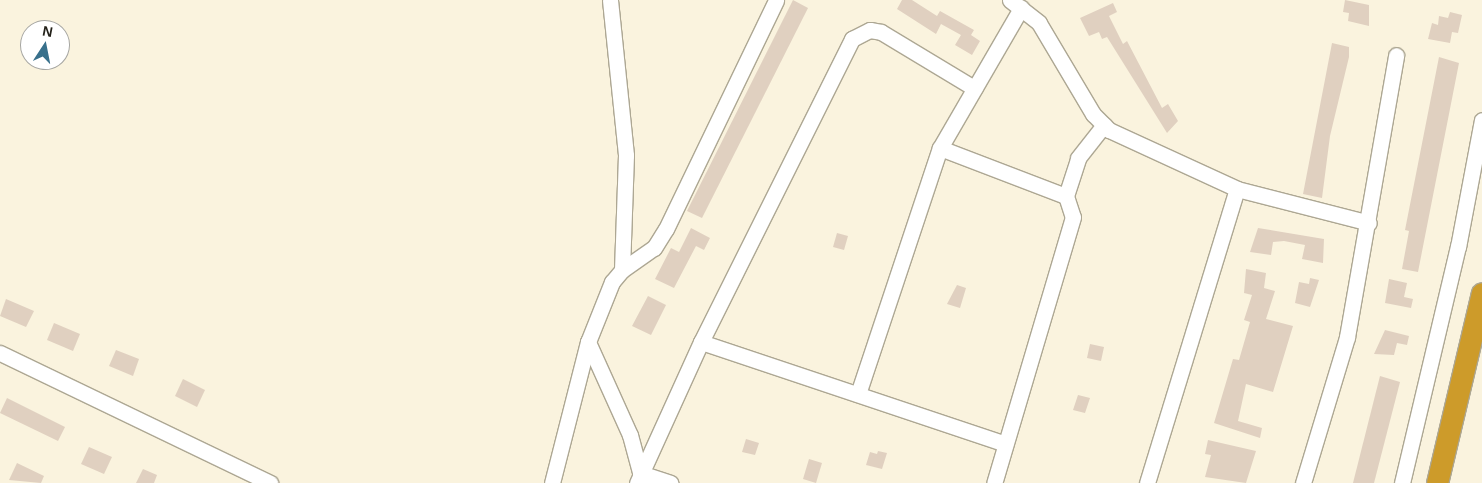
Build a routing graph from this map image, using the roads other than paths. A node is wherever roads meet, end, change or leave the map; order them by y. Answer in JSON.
{"nodes":[{"id":1,"x":610,"y":0,"type":"edge"},
{"id":2,"x":776,"y":0,"type":"edge"},
{"id":3,"x":1016,"y":4,"type":"edge"},
{"id":4,"x":1396,"y":55,"type":"dead end"},
{"id":5,"x":974,"y":88,"type":"junction"},
{"id":6,"x":1482,"y":120,"type":"edge"},
{"id":7,"x":1104,"y":125,"type":"junction"},
{"id":8,"x":940,"y":148,"type":"junction"},
{"id":9,"x":1237,"y":189,"type":"junction"},
{"id":10,"x":1066,"y":196,"type":"junction"},
{"id":11,"x":1369,"y":222,"type":"junction"},
{"id":12,"x":622,"y":270,"type":"junction"},
{"id":13,"x":1482,"y":294,"type":"edge"},
{"id":14,"x":588,"y":342,"type":"junction"},
{"id":15,"x":701,"y":342,"type":"junction"},
{"id":16,"x":0,"y":353,"type":"edge"},
{"id":17,"x":858,"y":394,"type":"junction"},
{"id":18,"x":1005,"y":444,"type":"junction"},
{"id":19,"x":639,"y":478,"type":"edge"},
{"id":20,"x":270,"y":483,"type":"edge"},
{"id":21,"x":552,"y":483,"type":"edge"},
{"id":22,"x":670,"y":483,"type":"edge"},
{"id":23,"x":994,"y":483,"type":"edge"},
{"id":24,"x":1147,"y":483,"type":"edge"},
{"id":25,"x":1303,"y":483,"type":"edge"},
{"id":26,"x":1402,"y":483,"type":"edge"},
{"id":27,"x":1437,"y":483,"type":"edge"}],
"edges":[{"from":1,"to":12,"type":"street"},
{"from":2,"to":12,"type":"street"},
{"from":3,"to":5,"type":"street"},
{"from":3,"to":7,"type":"street"},
{"from":4,"to":11,"type":"street"},
{"from":5,"to":8,"type":"street"},
{"from":5,"to":15,"type":"street"},
{"from":6,"to":26,"type":"street"},
{"from":7,"to":9,"type":"street"},
{"from":7,"to":10,"type":"street"},
{"from":8,"to":10,"type":"street"},
{"from":8,"to":17,"type":"street"},
{"from":9,"to":11,"type":"street"},
{"from":9,"to":24,"type":"street"},
{"from":10,"to":18,"type":"street"},
{"from":11,"to":25,"type":"street"},
{"from":12,"to":14,"type":"street"},
{"from":13,"to":27,"type":"highway"},
{"from":14,"to":19,"type":"street"},
{"from":14,"to":21,"type":"street"},
{"from":15,"to":17,"type":"street"},
{"from":15,"to":19,"type":"street"},
{"from":16,"to":20,"type":"street"},
{"from":17,"to":18,"type":"street"},
{"from":18,"to":23,"type":"street"},
{"from":19,"to":22,"type":"street"}]}
